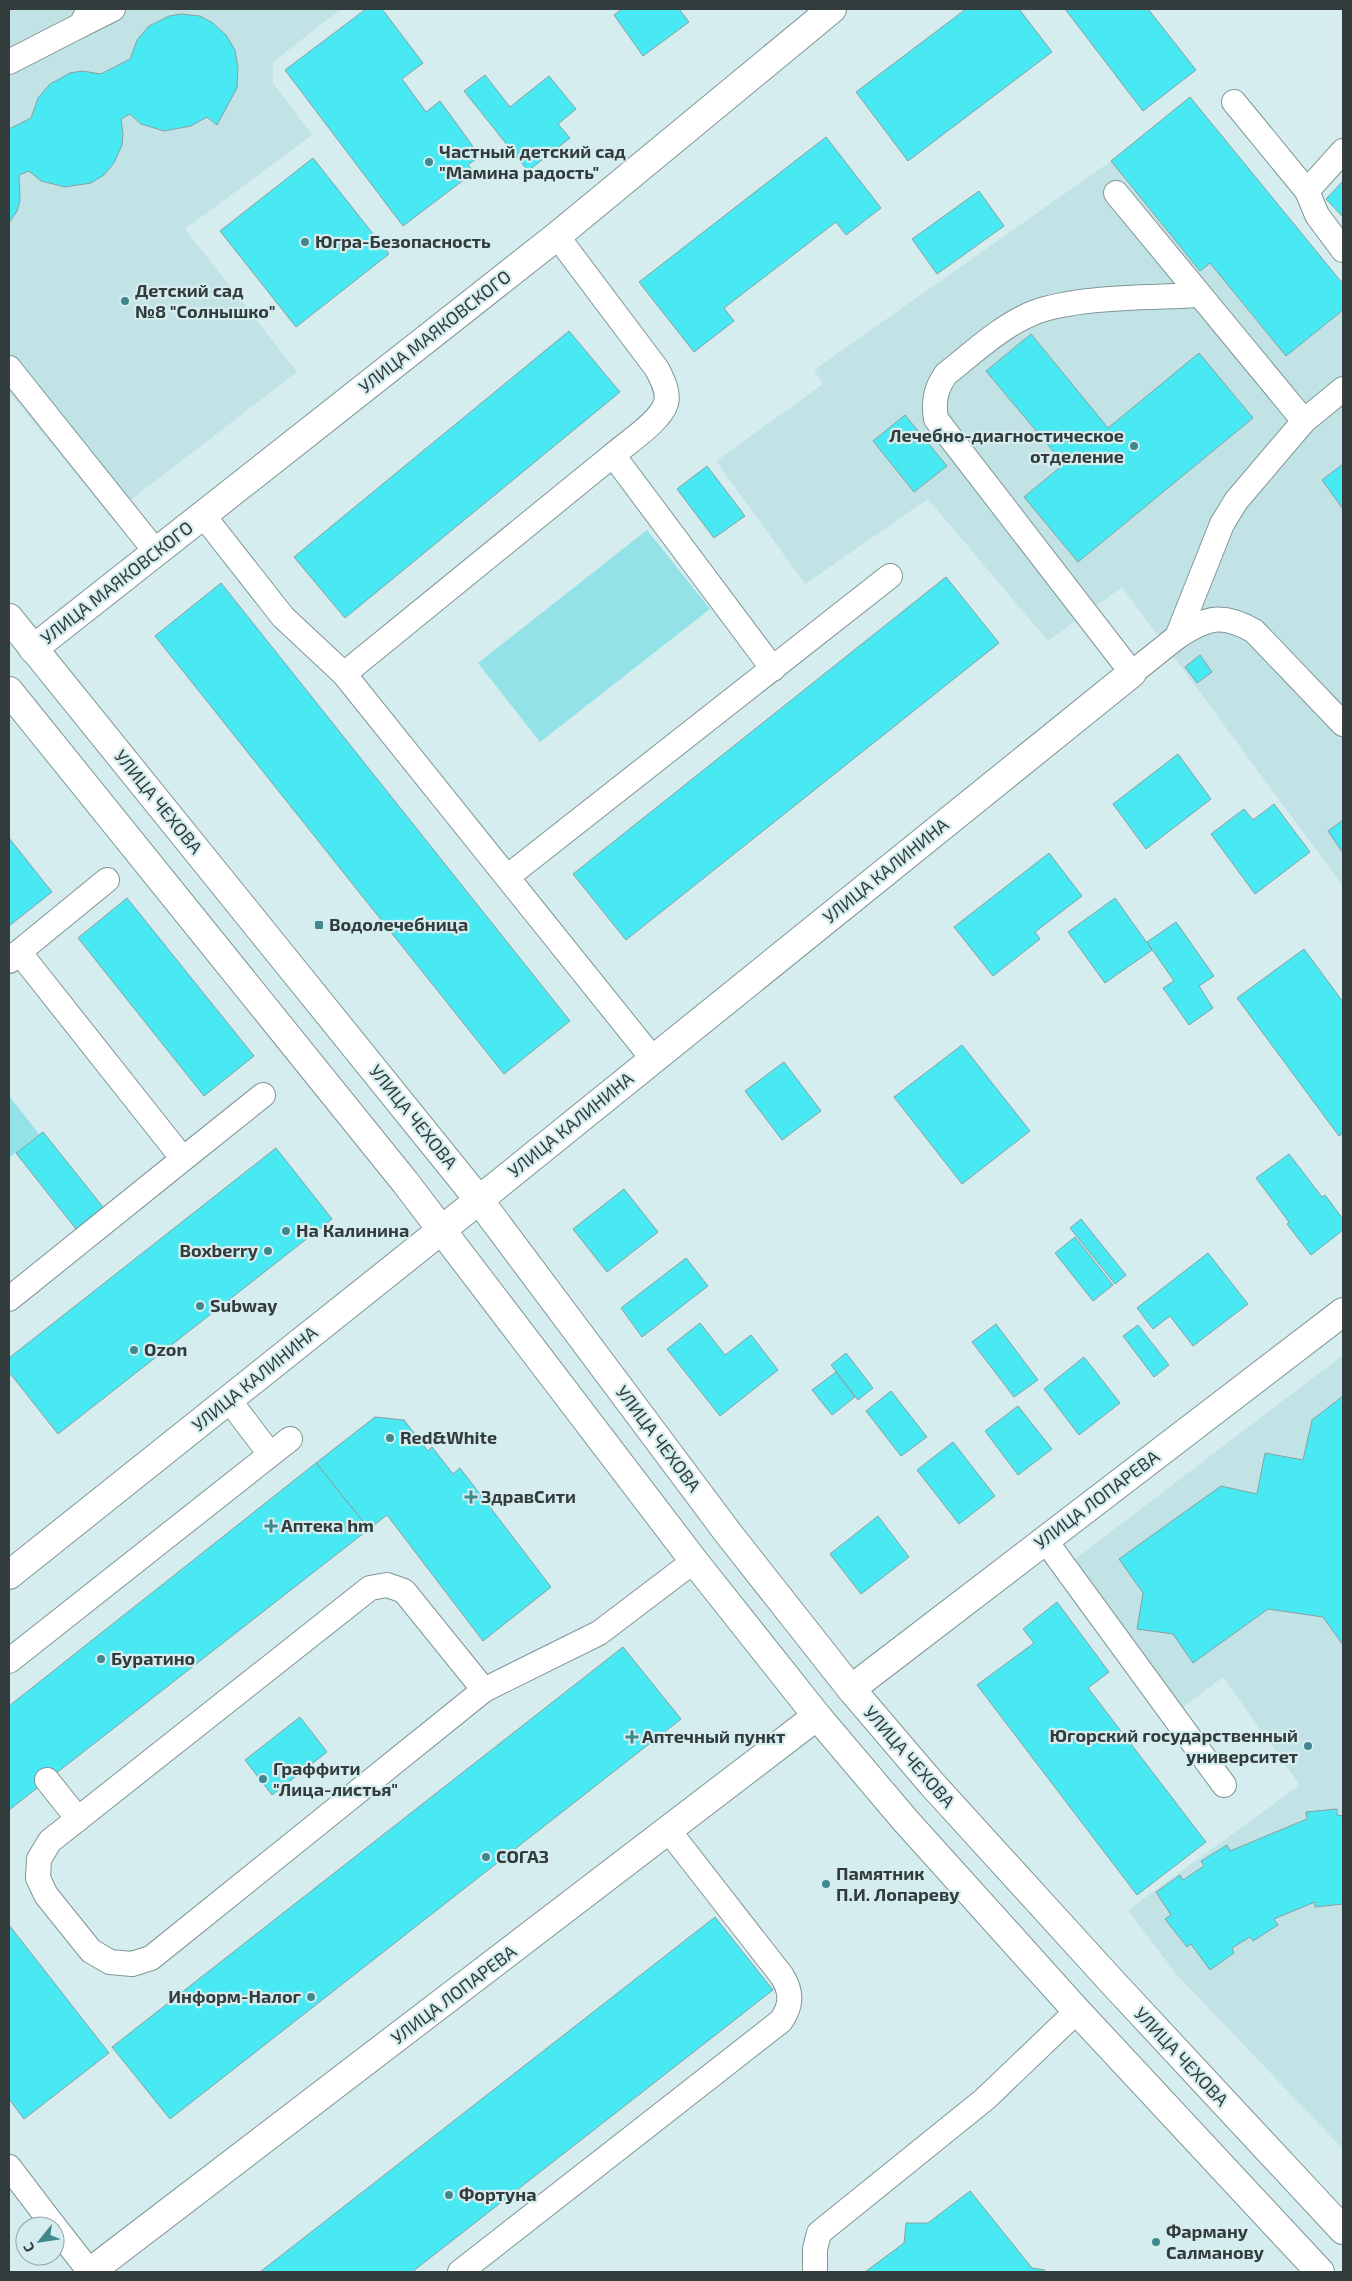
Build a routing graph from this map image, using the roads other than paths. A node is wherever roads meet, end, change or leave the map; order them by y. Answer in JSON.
{"nodes":[{"id":1,"x":113,"y":9,"type":"edge"},
{"id":2,"x":832,"y":9,"type":"edge"},
{"id":3,"x":85,"y":17,"type":"edge"},
{"id":4,"x":9,"y":62,"type":"edge"},
{"id":5,"x":1234,"y":102,"type":"dead end"},
{"id":6,"x":1343,"y":151,"type":"edge"},
{"id":7,"x":1307,"y":191,"type":"junction"},
{"id":8,"x":1116,"y":193,"type":"dead end"},
{"id":9,"x":557,"y":236,"type":"junction"},
{"id":10,"x":1343,"y":250,"type":"edge"},
{"id":11,"x":1200,"y":295,"type":"junction"},
{"id":12,"x":9,"y":368,"type":"edge"},
{"id":13,"x":1343,"y":389,"type":"edge"},
{"id":14,"x":1304,"y":421,"type":"junction"},
{"id":15,"x":612,"y":455,"type":"junction"},
{"id":16,"x":203,"y":515,"type":"junction"},
{"id":17,"x":156,"y":552,"type":"junction"},
{"id":18,"x":890,"y":576,"type":"dead end"},
{"id":19,"x":9,"y":618,"type":"edge"},
{"id":20,"x":1177,"y":637,"type":"junction"},
{"id":21,"x":33,"y":649,"type":"junction"},
{"id":22,"x":774,"y":669,"type":"junction"},
{"id":23,"x":1132,"y":673,"type":"junction"},
{"id":24,"x":344,"y":674,"type":"junction"},
{"id":25,"x":9,"y":691,"type":"edge"},
{"id":26,"x":1343,"y":724,"type":"edge"},
{"id":27,"x":507,"y":877,"type":"junction"},
{"id":28,"x":107,"y":880,"type":"dead end"},
{"id":29,"x":14,"y":956,"type":"edge"},
{"id":30,"x":653,"y":1059,"type":"junction"},
{"id":31,"x":263,"y":1095,"type":"dead end"},
{"id":32,"x":183,"y":1159,"type":"junction"},
{"id":33,"x":479,"y":1200,"type":"junction"},
{"id":34,"x":442,"y":1230,"type":"junction"},
{"id":35,"x":9,"y":1299,"type":"edge"},
{"id":36,"x":1343,"y":1312,"type":"edge"},
{"id":37,"x":229,"y":1400,"type":"junction"},
{"id":38,"x":290,"y":1440,"type":"dead end"},
{"id":39,"x":270,"y":1454,"type":"junction"},
{"id":40,"x":1045,"y":1540,"type":"junction"},
{"id":41,"x":694,"y":1561,"type":"junction"},
{"id":42,"x":9,"y":1575,"type":"edge"},
{"id":43,"x":9,"y":1661,"type":"edge"},
{"id":44,"x":484,"y":1690,"type":"junction"},
{"id":45,"x":851,"y":1690,"type":"junction"},
{"id":46,"x":817,"y":1716,"type":"junction"},
{"id":47,"x":47,"y":1780,"type":"dead end"},
{"id":48,"x":1224,"y":1786,"type":"dead end"},
{"id":49,"x":78,"y":1819,"type":"junction"},
{"id":50,"x":669,"y":1831,"type":"junction"},
{"id":51,"x":1077,"y":2011,"type":"junction"},
{"id":52,"x":9,"y":2167,"type":"edge"},
{"id":53,"x":47,"y":2216,"type":"edge"},
{"id":54,"x":1343,"y":2230,"type":"edge"},
{"id":55,"x":65,"y":2239,"type":"edge"},
{"id":56,"x":90,"y":2272,"type":"edge"},
{"id":57,"x":460,"y":2272,"type":"edge"},
{"id":58,"x":815,"y":2272,"type":"edge"},
{"id":59,"x":1320,"y":2272,"type":"edge"}],
"edges":[{"from":1,"to":3,"type":"lane"},
{"from":2,"to":9,"type":"main road","name":"УЛИЦА МАЯКОВСКОГО"},
{"from":3,"to":4,"type":"lane"},
{"from":5,"to":7,"type":"lane"},
{"from":6,"to":7,"type":"lane"},
{"from":7,"to":10,"type":"lane"},
{"from":8,"to":11,"type":"lane"},
{"from":9,"to":15,"type":"lane"},
{"from":9,"to":16,"type":"main road","name":"УЛИЦА МАЯКОВСКОГО"},
{"from":11,"to":14,"type":"lane"},
{"from":11,"to":23,"type":"lane"},
{"from":12,"to":17,"type":"lane"},
{"from":13,"to":14,"type":"lane"},
{"from":14,"to":20,"type":"lane"},
{"from":15,"to":22,"type":"lane"},
{"from":15,"to":24,"type":"lane"},
{"from":16,"to":17,"type":"main road","name":"УЛИЦА МАЯКОВСКОГО"},
{"from":16,"to":24,"type":"lane"},
{"from":17,"to":21,"type":"main road","name":"УЛИЦА МАЯКОВСКОГО"},
{"from":18,"to":22,"type":"lane"},
{"from":19,"to":21,"type":"main road","name":"УЛИЦА ЧЕХОВА"},
{"from":20,"to":23,"type":"lane"},
{"from":20,"to":26,"type":"lane"},
{"from":21,"to":33,"type":"main road","name":"УЛИЦА ЧЕХОВА"},
{"from":22,"to":27,"type":"lane"},
{"from":23,"to":30,"type":"main road","name":"УЛИЦА КАЛИНИНА"},
{"from":24,"to":27,"type":"lane"},
{"from":25,"to":34,"type":"main road"},
{"from":27,"to":30,"type":"lane"},
{"from":28,"to":29,"type":"lane"},
{"from":29,"to":32,"type":"lane"},
{"from":30,"to":33,"type":"main road","name":"УЛИЦА КАЛИНИНА"},
{"from":31,"to":32,"type":"lane"},
{"from":32,"to":35,"type":"lane"},
{"from":33,"to":34,"type":"main road","name":"УЛИЦА КАЛИНИНА"},
{"from":33,"to":45,"type":"main road","name":"УЛИЦА ЧЕХОВА"},
{"from":34,"to":37,"type":"main road","name":"УЛИЦА КАЛИНИНА"},
{"from":34,"to":41,"type":"main road"},
{"from":36,"to":40,"type":"main road","name":"УЛИЦА ЛОПАРЕВА"},
{"from":37,"to":39,"type":"lane"},
{"from":37,"to":42,"type":"main road","name":"УЛИЦА КАЛИНИНА"},
{"from":38,"to":39,"type":"lane"},
{"from":39,"to":43,"type":"lane"},
{"from":40,"to":45,"type":"main road","name":"УЛИЦА ЛОПАРЕВА"},
{"from":40,"to":48,"type":"lane"},
{"from":41,"to":44,"type":"lane"},
{"from":41,"to":46,"type":"main road"},
{"from":44,"to":49,"type":"lane"},
{"from":44,"to":49,"type":"lane"},
{"from":45,"to":54,"type":"main road","name":"УЛИЦА ЧЕХОВА"},
{"from":46,"to":50,"type":"main road","name":"УЛИЦА ЛОПАРЕВА"},
{"from":46,"to":51,"type":"main road"},
{"from":47,"to":49,"type":"lane"},
{"from":50,"to":56,"type":"main road","name":"УЛИЦА ЛОПАРЕВА"},
{"from":50,"to":57,"type":"lane"},
{"from":51,"to":58,"type":"lane"},
{"from":51,"to":59,"type":"main road"},
{"from":52,"to":53,"type":"lane"},
{"from":55,"to":56,"type":"lane"}]}
